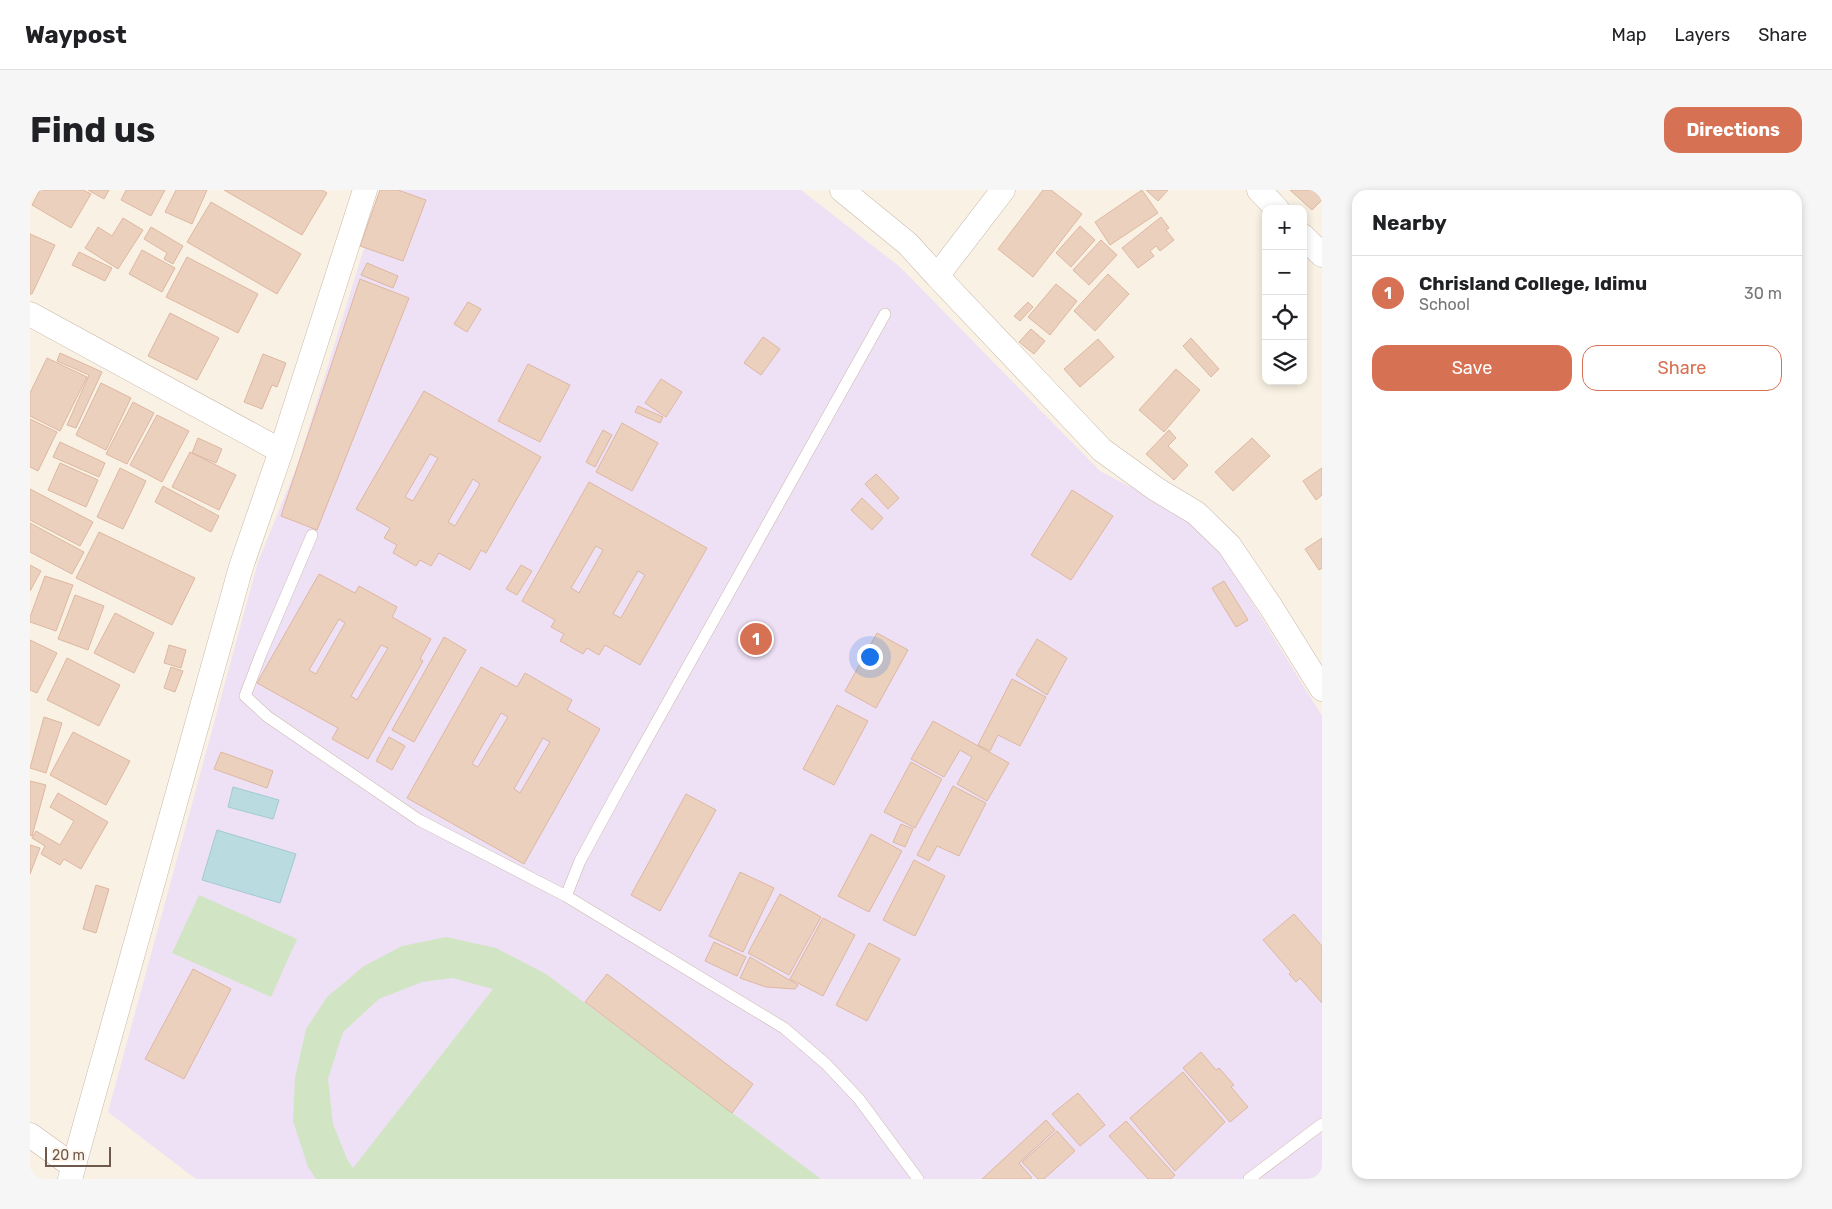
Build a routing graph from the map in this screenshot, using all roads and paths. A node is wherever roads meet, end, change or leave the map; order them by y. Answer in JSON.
{"nodes":[{"id":1,"x":364,"y":190,"type":"edge"},
{"id":2,"x":842,"y":190,"type":"edge"},
{"id":3,"x":1003,"y":190,"type":"edge"},
{"id":4,"x":1260,"y":190,"type":"edge"},
{"id":5,"x":1274,"y":205,"type":"edge"},
{"id":6,"x":1307,"y":240,"type":"edge"},
{"id":7,"x":1322,"y":255,"type":"edge"},
{"id":8,"x":937,"y":276,"type":"junction"},
{"id":9,"x":30,"y":314,"type":"edge"},
{"id":10,"x":885,"y":314,"type":"dead end"},
{"id":11,"x":281,"y":451,"type":"junction"},
{"id":12,"x":312,"y":535,"type":"dead end"},
{"id":13,"x":1322,"y":689,"type":"edge"},
{"id":14,"x":566,"y":896,"type":"junction"},
{"id":15,"x":1322,"y":1124,"type":"edge"},
{"id":16,"x":30,"y":1134,"type":"edge"},
{"id":17,"x":72,"y":1173,"type":"edge"},
{"id":18,"x":918,"y":1179,"type":"edge"},
{"id":19,"x":1249,"y":1179,"type":"edge"}],
"edges":[{"from":1,"to":11,"type":"street"},
{"from":2,"to":8,"type":"street"},
{"from":3,"to":8,"type":"street"},
{"from":4,"to":5,"type":"street"},
{"from":6,"to":7,"type":"street"},
{"from":8,"to":13,"type":"street"},
{"from":9,"to":11,"type":"street"},
{"from":10,"to":14,"type":"lane"},
{"from":11,"to":17,"type":"street"},
{"from":12,"to":14,"type":"lane"},
{"from":14,"to":18,"type":"lane"},
{"from":15,"to":19,"type":"lane"},
{"from":16,"to":17,"type":"street"}]}
